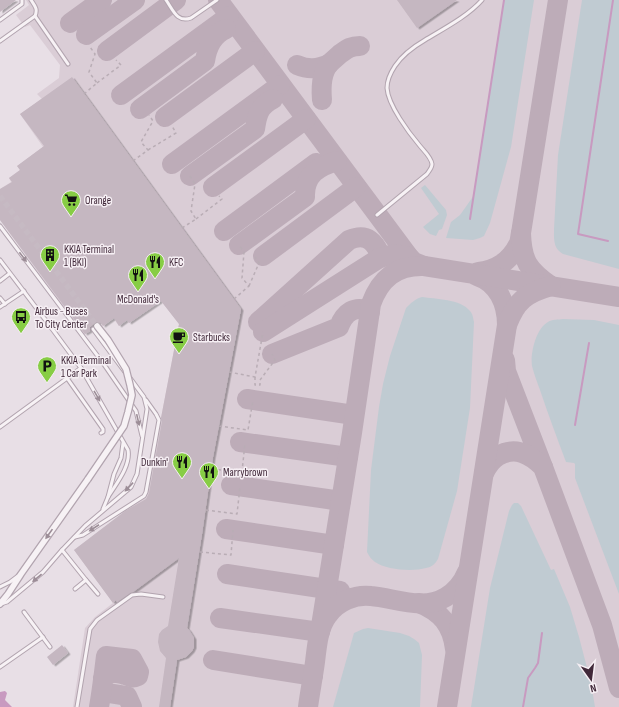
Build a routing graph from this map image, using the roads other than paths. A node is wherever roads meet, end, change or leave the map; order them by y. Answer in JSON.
{"nodes":[{"id":1,"x":22,"y":0,"type":"edge"},
{"id":2,"x":31,"y":0,"type":"edge"},
{"id":3,"x":166,"y":0,"type":"edge"},
{"id":4,"x":217,"y":0,"type":"edge"},
{"id":5,"x":482,"y":0,"type":"edge"},
{"id":6,"x":36,"y":16,"type":"junction"},
{"id":7,"x":0,"y":20,"type":"edge"},
{"id":8,"x":0,"y":41,"type":"edge"},
{"id":9,"x":68,"y":64,"type":"dead end"},
{"id":10,"x":377,"y":215,"type":"dead end"},
{"id":11,"x":0,"y":226,"type":"edge"},
{"id":12,"x":0,"y":260,"type":"edge"},
{"id":13,"x":9,"y":274,"type":"junction"},
{"id":14,"x":0,"y":280,"type":"edge"},
{"id":15,"x":24,"y":291,"type":"junction"},
{"id":16,"x":0,"y":298,"type":"edge"},
{"id":17,"x":5,"y":304,"type":"junction"},
{"id":18,"x":0,"y":308,"type":"edge"},
{"id":19,"x":95,"y":327,"type":"joint"},
{"id":20,"x":81,"y":368,"type":"junction"},
{"id":21,"x":67,"y":378,"type":"junction"},
{"id":22,"x":144,"y":397,"type":"junction"},
{"id":23,"x":0,"y":427,"type":"edge"},
{"id":24,"x":101,"y":434,"type":"dead end"},
{"id":25,"x":142,"y":438,"type":"junction"},
{"id":26,"x":123,"y":443,"type":"junction"},
{"id":27,"x":108,"y":497,"type":"junction"},
{"id":28,"x":103,"y":510,"type":"junction"},
{"id":29,"x":74,"y":538,"type":"junction"},
{"id":30,"x":62,"y":550,"type":"junction"},
{"id":31,"x":21,"y":574,"type":"junction"},
{"id":32,"x":86,"y":580,"type":"junction"},
{"id":33,"x":0,"y":587,"type":"edge"},
{"id":34,"x":75,"y":589,"type":"dead end"},
{"id":35,"x":98,"y":594,"type":"dead end"},
{"id":36,"x":163,"y":597,"type":"dead end"},
{"id":37,"x":0,"y":604,"type":"edge"},
{"id":38,"x":24,"y":612,"type":"dead end"},
{"id":39,"x":43,"y":637,"type":"junction"},
{"id":40,"x":50,"y":647,"type":"dead end"},
{"id":41,"x":0,"y":667,"type":"edge"},
{"id":42,"x":77,"y":707,"type":"edge"}],
"edges":[{"from":1,"to":7,"type":"lane"},
{"from":2,"to":6,"type":"lane"},
{"from":3,"to":4,"type":"lane"},
{"from":5,"to":10,"type":"lane"},
{"from":6,"to":8,"type":"lane"},
{"from":6,"to":9,"type":"lane"},
{"from":11,"to":25,"type":"lane","one_way":true},
{"from":12,"to":13,"type":"lane"},
{"from":13,"to":14,"type":"lane"},
{"from":13,"to":15,"type":"lane"},
{"from":15,"to":17,"type":"lane"},
{"from":15,"to":20,"type":"lane"},
{"from":16,"to":17,"type":"lane"},
{"from":17,"to":18,"type":"lane"},
{"from":19,"to":22,"type":"lane"},
{"from":19,"to":31,"type":"street","one_way":true,"bridge":true},
{"from":20,"to":21,"type":"lane"},
{"from":20,"to":26,"type":"lane","one_way":true},
{"from":21,"to":23,"type":"lane"},
{"from":21,"to":24,"type":"lane"},
{"from":22,"to":25,"type":"lane"},
{"from":22,"to":29,"type":"lane","one_way":true},
{"from":25,"to":28,"type":"lane","one_way":true},
{"from":26,"to":27,"type":"lane"},
{"from":26,"to":27,"type":"lane"},
{"from":27,"to":28,"type":"lane"},
{"from":28,"to":29,"type":"lane"},
{"from":29,"to":30,"type":"lane"},
{"from":30,"to":32,"type":"lane"},
{"from":30,"to":37,"type":"lane","one_way":true},
{"from":31,"to":33,"type":"lane"},
{"from":31,"to":37,"type":"street"},
{"from":32,"to":34,"type":"lane"},
{"from":32,"to":35,"type":"lane"},
{"from":36,"to":42,"type":"lane"},
{"from":38,"to":39,"type":"lane"},
{"from":39,"to":40,"type":"lane"},
{"from":39,"to":41,"type":"lane"}]}
